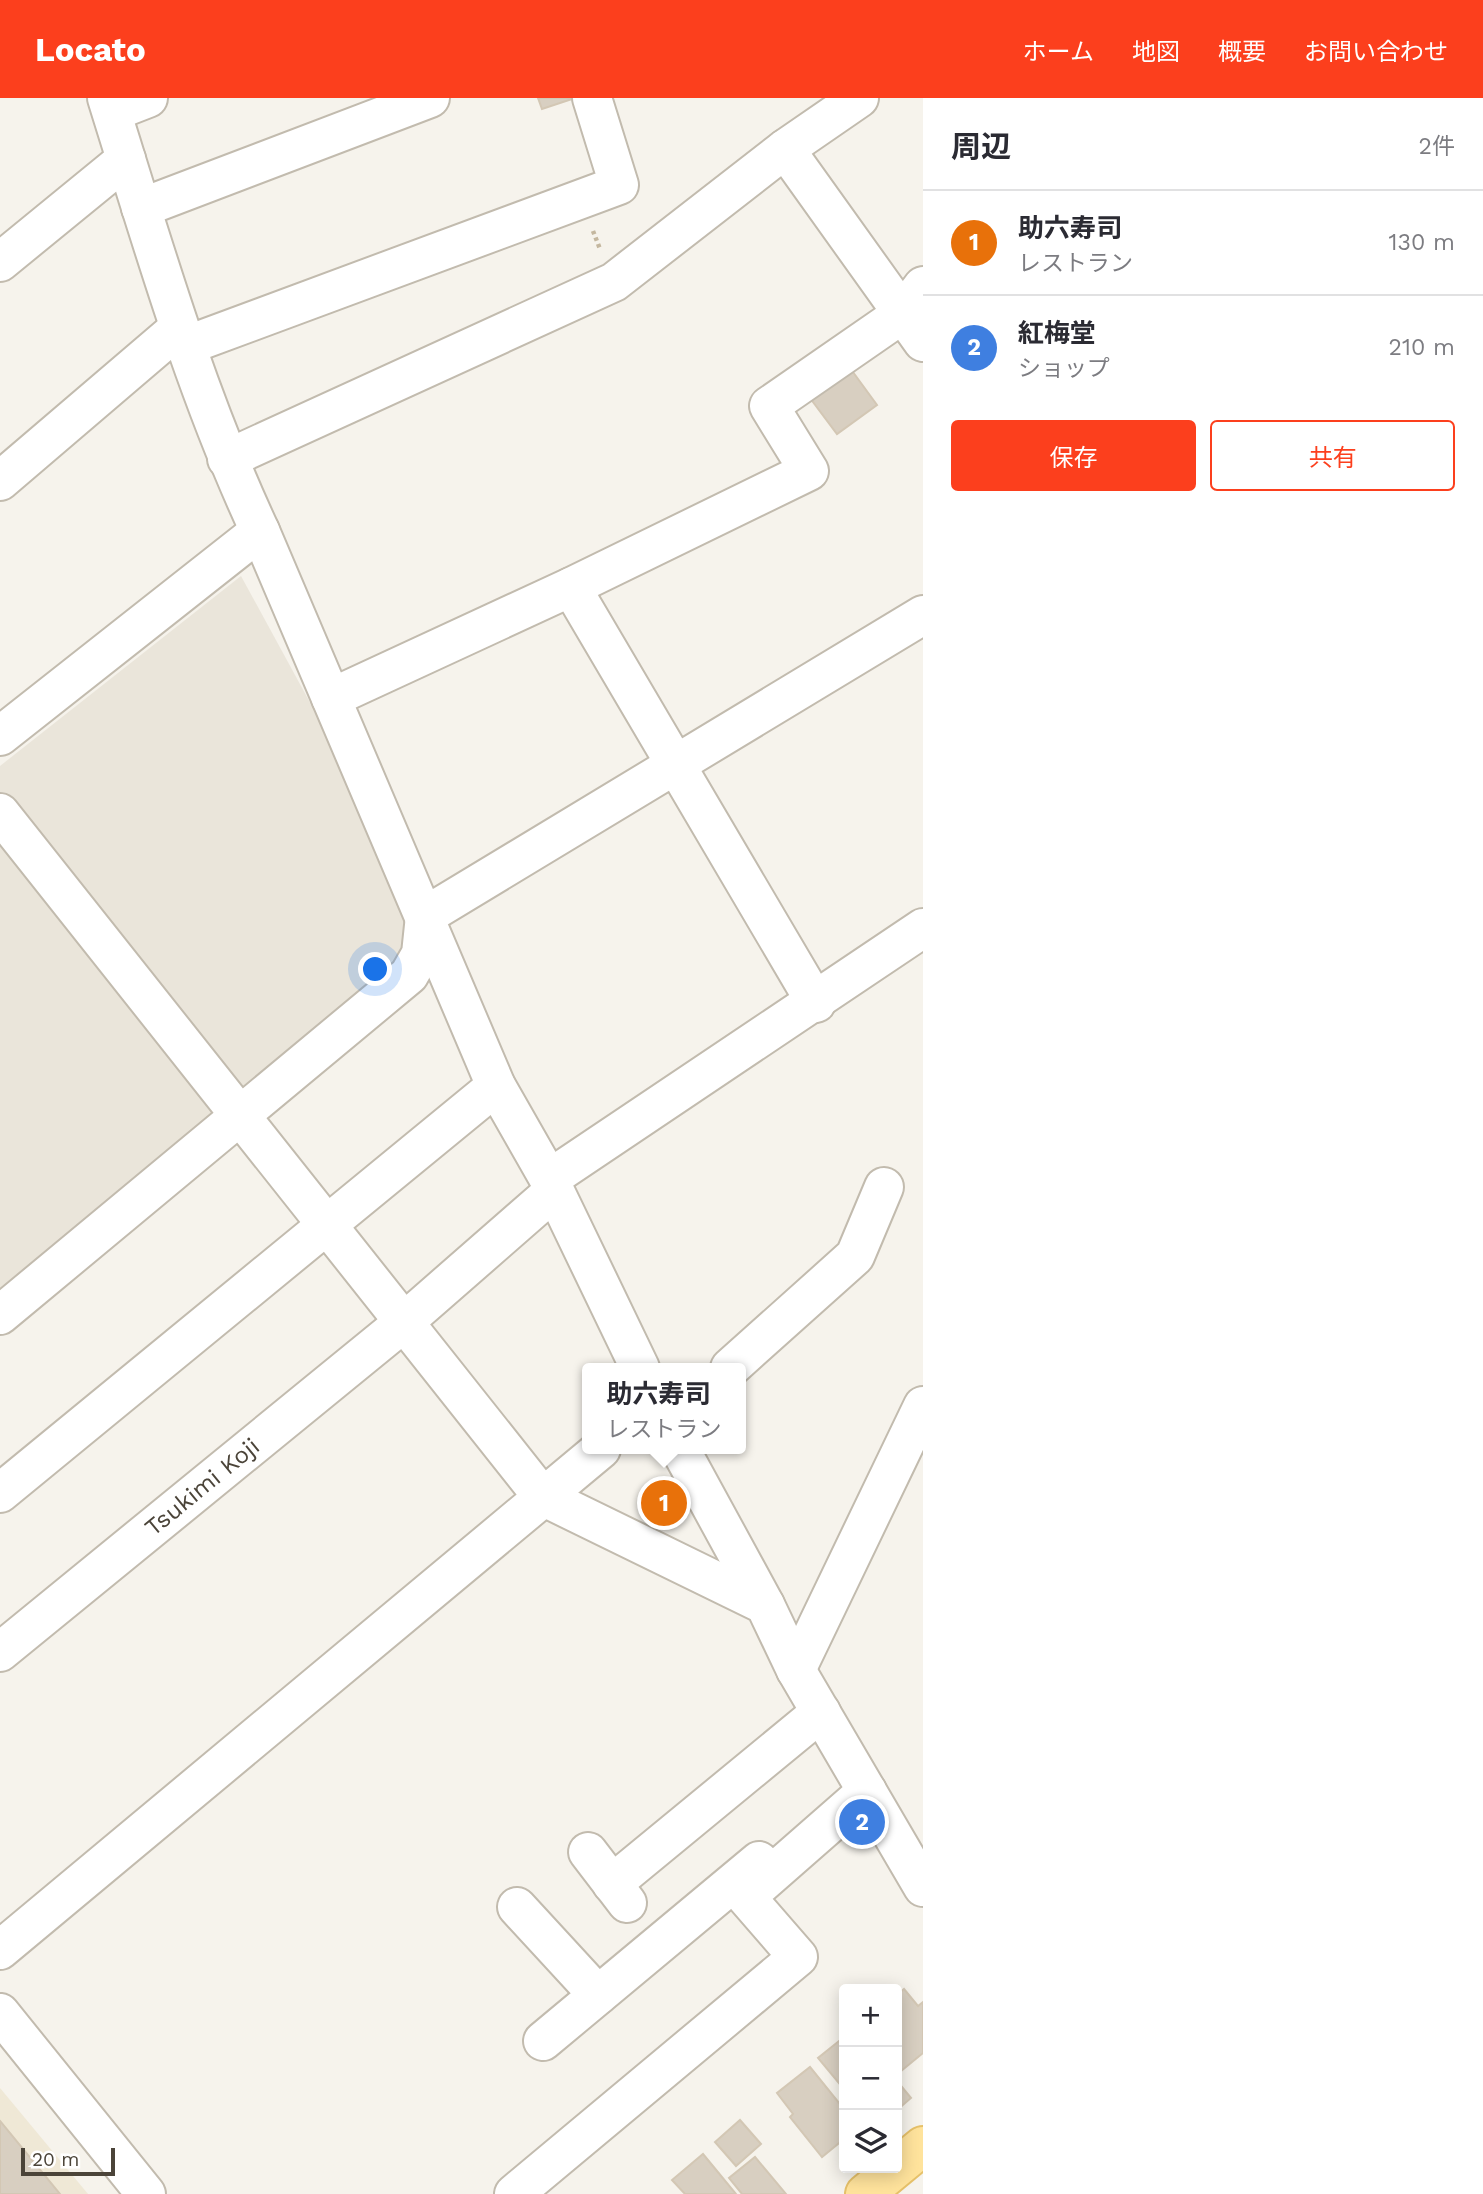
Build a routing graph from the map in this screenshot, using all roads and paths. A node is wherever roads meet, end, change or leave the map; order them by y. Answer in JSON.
{"nodes":[{"id":1,"x":148,"y":98,"type":"edge"},
{"id":2,"x":430,"y":98,"type":"edge"},
{"id":3,"x":592,"y":98,"type":"edge"},
{"id":4,"x":859,"y":98,"type":"edge"},
{"id":5,"x":109,"y":105,"type":"edge"},
{"id":6,"x":785,"y":149,"type":"junction"},
{"id":7,"x":126,"y":159,"type":"junction"},
{"id":8,"x":580,"y":200,"type":"junction"},
{"id":9,"x":141,"y":208,"type":"junction"},
{"id":10,"x":0,"y":262,"type":"edge"},
{"id":11,"x":614,"y":282,"type":"junction"},
{"id":12,"x":916,"y":314,"type":"edge"},
{"id":13,"x":182,"y":337,"type":"junction"},
{"id":14,"x":227,"y":460,"type":"junction"},
{"id":15,"x":0,"y":481,"type":"edge"},
{"id":16,"x":260,"y":531,"type":"junction"},
{"id":17,"x":571,"y":587,"type":"junction"},
{"id":18,"x":923,"y":615,"type":"edge"},
{"id":19,"x":331,"y":698,"type":"junction"},
{"id":20,"x":0,"y":736,"type":"edge"},
{"id":21,"x":675,"y":764,"type":"junction"},
{"id":22,"x":0,"y":813,"type":"edge"},
{"id":23,"x":425,"y":916,"type":"junction"},
{"id":24,"x":923,"y":928,"type":"edge"},
{"id":25,"x":816,"y":1003,"type":"junction"},
{"id":26,"x":496,"y":1086,"type":"junction"},
{"id":27,"x":241,"y":1115,"type":"junction"},
{"id":28,"x":552,"y":1185,"type":"junction"},
{"id":29,"x":884,"y":1187,"type":"dead end"},
{"id":30,"x":326,"y":1224,"type":"junction"},
{"id":31,"x":0,"y":1315,"type":"edge"},
{"id":32,"x":403,"y":1323,"type":"junction"},
{"id":33,"x":638,"y":1363,"type":"edge"},
{"id":34,"x":736,"y":1363,"type":"edge"},
{"id":35,"x":923,"y":1406,"type":"edge"},
{"id":36,"x":595,"y":1454,"type":"edge"},
{"id":37,"x":683,"y":1454,"type":"edge"},
{"id":38,"x":0,"y":1493,"type":"edge"},
{"id":39,"x":542,"y":1496,"type":"junction"},
{"id":40,"x":765,"y":1605,"type":"junction"},
{"id":41,"x":0,"y":1652,"type":"edge"},
{"id":42,"x":796,"y":1670,"type":"junction"},
{"id":43,"x":821,"y":1712,"type":"junction"},
{"id":44,"x":863,"y":1784,"type":"junction"},
{"id":45,"x":588,"y":1852,"type":"dead end"},
{"id":46,"x":921,"y":1878,"type":"edge"},
{"id":47,"x":517,"y":1907,"type":"dead end"},
{"id":48,"x":0,"y":1950,"type":"edge"},
{"id":49,"x":598,"y":1995,"type":"junction"},
{"id":50,"x":0,"y":2013,"type":"edge"},
{"id":51,"x":543,"y":2041,"type":"dead end"},
{"id":52,"x":923,"y":2146,"type":"edge"},
{"id":53,"x":146,"y":2194,"type":"edge"},
{"id":54,"x":514,"y":2194,"type":"edge"},
{"id":55,"x":865,"y":2194,"type":"edge"}],
"edges":[{"from":1,"to":5,"type":"street"},
{"from":2,"to":9,"type":"street"},
{"from":3,"to":8,"type":"street"},
{"from":4,"to":6,"type":"street"},
{"from":5,"to":7,"type":"street"},
{"from":6,"to":11,"type":"street"},
{"from":6,"to":12,"type":"street"},
{"from":7,"to":9,"type":"street"},
{"from":7,"to":10,"type":"street"},
{"from":8,"to":11,"type":"path"},
{"from":8,"to":13,"type":"street"},
{"from":9,"to":13,"type":"street"},
{"from":11,"to":14,"type":"street"},
{"from":12,"to":17,"type":"street"},
{"from":13,"to":14,"type":"street"},
{"from":13,"to":15,"type":"street"},
{"from":14,"to":16,"type":"street"},
{"from":16,"to":19,"type":"street"},
{"from":16,"to":20,"type":"street"},
{"from":17,"to":19,"type":"street"},
{"from":17,"to":21,"type":"street"},
{"from":18,"to":21,"type":"street"},
{"from":19,"to":23,"type":"street"},
{"from":21,"to":23,"type":"street"},
{"from":21,"to":25,"type":"street"},
{"from":22,"to":27,"type":"street"},
{"from":23,"to":26,"type":"street"},
{"from":23,"to":27,"type":"street"},
{"from":24,"to":25,"type":"street","name":"Tsukimi Koji"},
{"from":25,"to":28,"type":"street","name":"Tsukimi Koji"},
{"from":26,"to":28,"type":"street"},
{"from":26,"to":30,"type":"street"},
{"from":27,"to":30,"type":"street"},
{"from":27,"to":31,"type":"street"},
{"from":28,"to":32,"type":"street","name":"Tsukimi Koji"},
{"from":28,"to":33,"type":"street"},
{"from":29,"to":34,"type":"street"},
{"from":30,"to":32,"type":"street"},
{"from":30,"to":38,"type":"street"},
{"from":32,"to":39,"type":"street"},
{"from":32,"to":41,"type":"street","name":"Tsukimi Koji"},
{"from":35,"to":42,"type":"street"},
{"from":36,"to":39,"type":"street"},
{"from":37,"to":40,"type":"street"},
{"from":39,"to":40,"type":"street"},
{"from":39,"to":48,"type":"street"},
{"from":40,"to":42,"type":"street"},
{"from":42,"to":43,"type":"street"},
{"from":43,"to":44,"type":"street"},
{"from":43,"to":45,"type":"street"},
{"from":44,"to":46,"type":"street"},
{"from":44,"to":49,"type":"street"},
{"from":44,"to":54,"type":"street"},
{"from":47,"to":49,"type":"street"},
{"from":49,"to":51,"type":"street"},
{"from":50,"to":53,"type":"street"},
{"from":52,"to":55,"type":"main road"}]}
